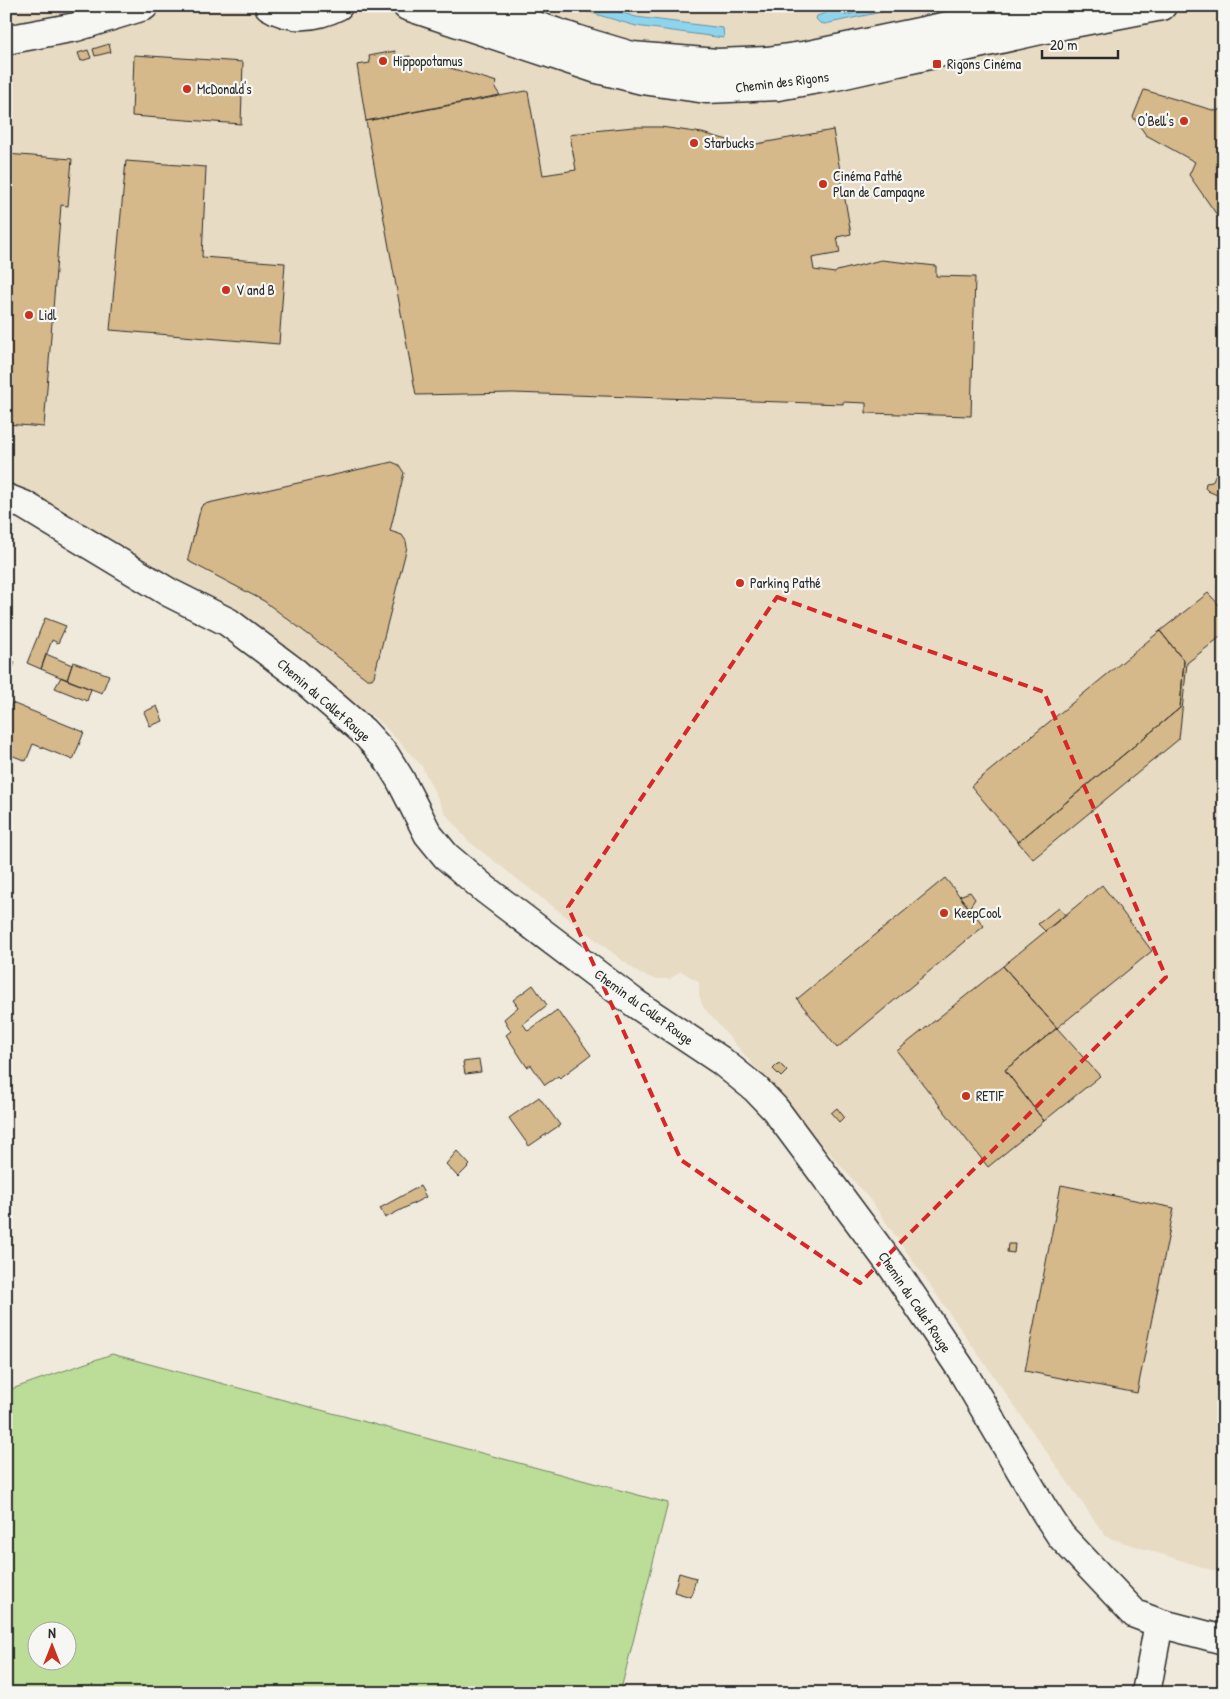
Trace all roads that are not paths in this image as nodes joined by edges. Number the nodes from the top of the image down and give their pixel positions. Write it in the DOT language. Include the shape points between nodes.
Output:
graph roads {
  1 [pos="144,6"];
  2 [pos="269,6"];
  3 [pos="338,6"];
  4 [pos="407,6"];
  5 [pos="476,6"];
  6 [pos="1044,6"];
  7 [pos="1162,6"];
  8 [pos="6,40"];
  9 [pos="6,498"];
  10 [pos="1166,1625"];
  11 [pos="1224,1640"];
  12 [pos="1146,1693"];
  1 -- 8 [label="street" via="76,27"];
  2 -- 3 [label="street" via="286,14 301,16"];
  4 -- 7 [label="street, Chemin des Rigons" via="597,69 642,80 706,89 778,86 836,76"];
  5 -- 6 [label="street, Chemin des Rigons" via="632,56 717,63 810,55"];
  9 -- 10 [label="street, Chemin du Collet Rouge" via="24,505 170,593 228,622 296,673 386,755 428,834 446,856 636,1004 720,1060 756,1089 775,1109 894,1268 961,1370 1061,1536 1135,1614"];
  10 -- 11 [label="street, Chemin du Collet Rouge"];
  10 -- 12 [label="street"];
}
